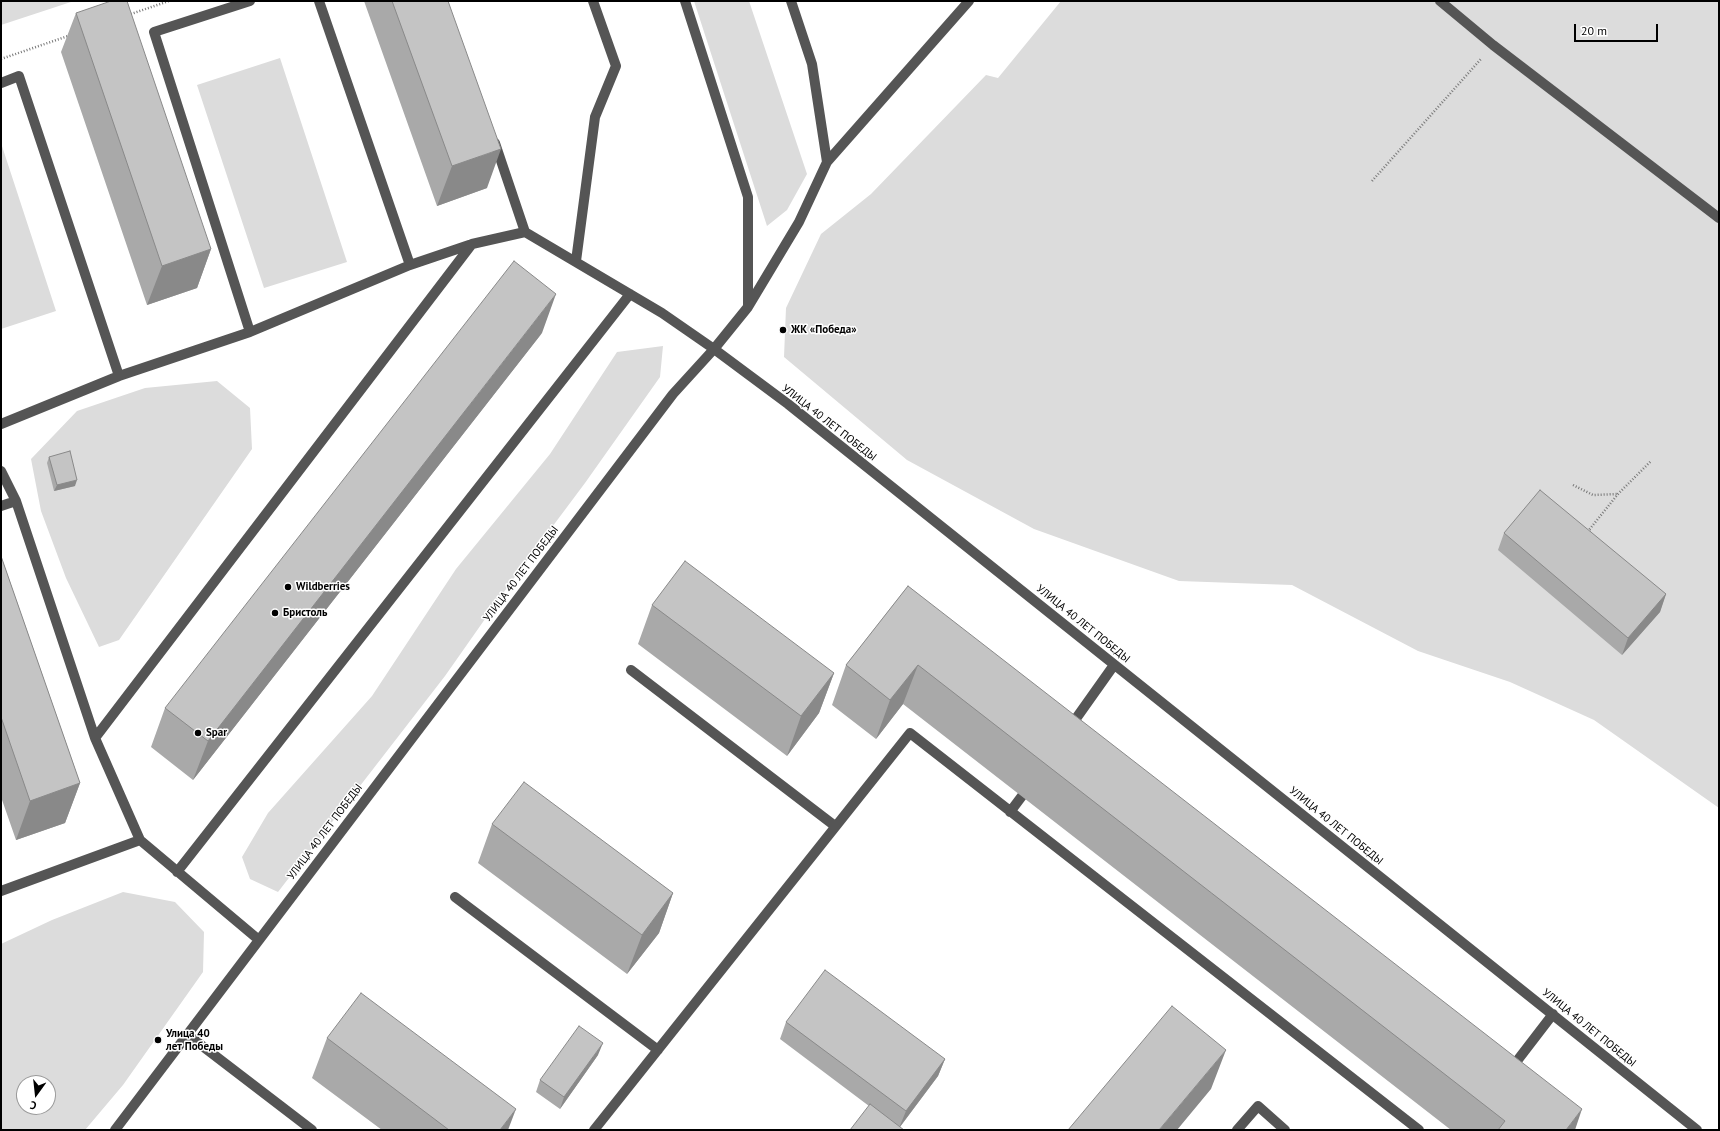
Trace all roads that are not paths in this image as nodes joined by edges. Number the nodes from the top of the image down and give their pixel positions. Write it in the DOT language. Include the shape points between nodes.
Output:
graph roads {
  1 [pos="250,1"];
  2 [pos="319,1"];
  3 [pos="593,1"];
  4 [pos="685,1"];
  5 [pos="791,1"];
  6 [pos="969,1"];
  7 [pos="1440,1"];
  8 [pos="1,83"];
  9 [pos="492,135"];
  10 [pos="827,162"];
  11 [pos="1719,218"];
  12 [pos="525,232"];
  13 [pos="472,244"];
  14 [pos="576,261"];
  15 [pos="410,265"];
  16 [pos="630,294"];
  17 [pos="748,307"];
  18 [pos="250,332"];
  19 [pos="714,349"];
  20 [pos="119,376"];
  21 [pos="1,424"];
  22 [pos="1,471"];
  23 [pos="16,501"];
  24 [pos="1,506"];
  25 [pos="1114,665"];
  26 [pos="630,670"];
  27 [pos="1064,736"];
  28 [pos="94,738"];
  29 [pos="1022,796"];
  30 [pos="1010,812"];
  31 [pos="835,826"];
  32 [pos="140,840"];
  33 [pos="177,872"];
  34 [pos="1,891"];
  35 [pos="455,897"];
  36 [pos="258,940"];
  37 [pos="1552,1014"];
  38 [pos="188,1034"];
  39 [pos="658,1050"];
  40 [pos="1503,1079"];
  41 [pos="115,1130"];
  42 [pos="312,1130"];
  43 [pos="594,1130"];
  44 [pos="1237,1130"];
  45 [pos="1286,1130"];
  46 [pos="1419,1130"];
  47 [pos="1697,1130"];
  1 -- 18 [label="street" via="154,32"];
  2 -- 15 [label="street"];
  3 -- 14 [label="street" via="616,66 595,117"];
  4 -- 17 [label="street" via="748,197"];
  5 -- 10 [label="street" via="812,64"];
  6 -- 10 [label="street"];
  7 -- 11 [label="street" via="1493,45"];
  8 -- 20 [label="street" via="19,76"];
  9 -- 12 [label="street"];
  10 -- 17 [label="street" via="798,222"];
  12 -- 13 [label="street"];
  12 -- 14 [label="street"];
  13 -- 15 [label="street"];
  13 -- 28 [label="street"];
  14 -- 16 [label="street"];
  15 -- 18 [label="street"];
  16 -- 19 [label="street"];
  16 -- 33 [label="street"];
  17 -- 19 [label="street"];
  18 -- 20 [label="street"];
  19 -- 25 [label="street, УЛИЦА 40 ЛЕТ ПОБЕДЫ" via="788,404"];
  19 -- 36 [label="street, УЛИЦА 40 ЛЕТ ПОБЕДЫ" via="673,394"];
  20 -- 21 [label="street"];
  22 -- 23 [label="street"];
  23 -- 24 [label="street"];
  23 -- 28 [label="street"];
  25 -- 27 [label="street"];
  25 -- 37 [label="street, УЛИЦА 40 ЛЕТ ПОБЕДЫ"];
  26 -- 31 [label="street"];
  28 -- 32 [label="street"];
  29 -- 30 [label="street"];
  30 -- 31 [label="street" via="910,733"];
  30 -- 46 [label="street"];
  31 -- 39 [label="street"];
  32 -- 33 [label="street"];
  32 -- 34 [label="street"];
  33 -- 36 [label="street"];
  35 -- 39 [label="street"];
  36 -- 38 [label="street, УЛИЦА 40 ЛЕТ ПОБЕДЫ"];
  37 -- 40 [label="street"];
  37 -- 47 [label="street, УЛИЦА 40 ЛЕТ ПОБЕДЫ"];
  38 -- 41 [label="street, УЛИЦА 40 ЛЕТ ПОБЕДЫ"];
  38 -- 42 [label="street"];
  39 -- 43 [label="street"];
  44 -- 45 [label="street" via="1258,1106"];
}
